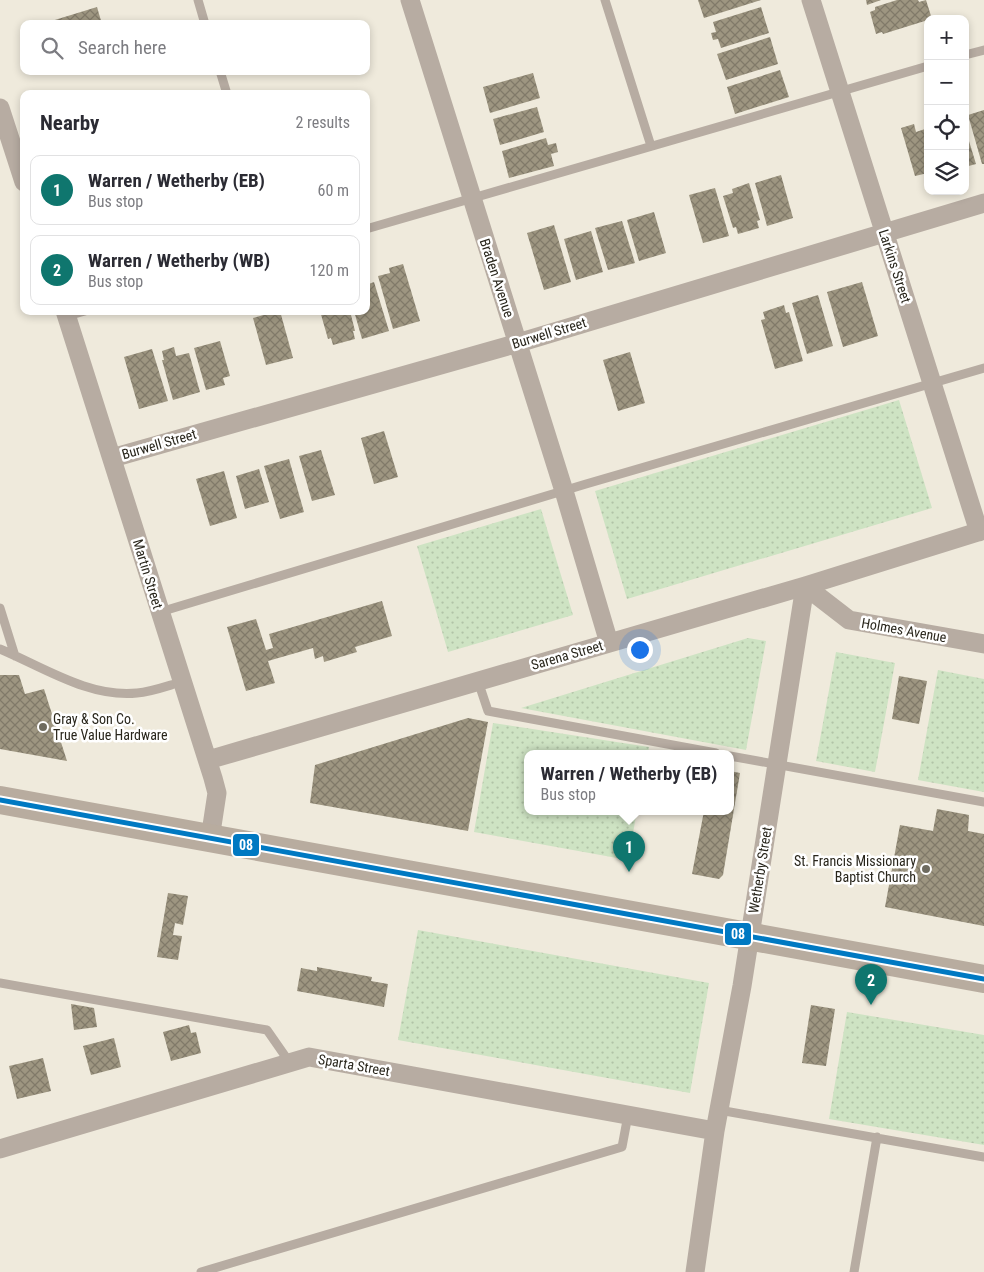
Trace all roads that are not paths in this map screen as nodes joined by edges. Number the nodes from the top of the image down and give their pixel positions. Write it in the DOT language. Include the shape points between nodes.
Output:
graph roads {
  1 [pos="198,0"];
  2 [pos="410,0"];
  3 [pos="605,0"];
  4 [pos="811,0"];
  5 [pos="204,20"];
  6 [pos="984,50"];
  7 [pos="969,54"];
  8 [pos="924,67"];
  9 [pos="221,75"];
  10 [pos="227,90"];
  11 [pos="839,91"];
  12 [pos="0,108"];
  13 [pos="651,146"];
  14 [pos="20,170"];
  15 [pos="472,198"];
  16 [pos="984,203"];
  17 [pos="370,228"];
  18 [pos="884,232"];
  19 [pos="73,315"];
  20 [pos="518,343"];
  21 [pos="984,368"];
  22 [pos="932,383"];
  23 [pos="112,458"];
  24 [pos="564,490"];
  25 [pos="981,531"];
  26 [pos="805,586"];
  27 [pos="0,608"];
  28 [pos="160,612"];
  29 [pos="609,643"];
  30 [pos="984,644"];
  31 [pos="0,649"];
  32 [pos="16,656"];
  33 [pos="478,681"];
  34 [pos="181,682"];
  35 [pos="700,750"];
  36 [pos="734,757"];
  37 [pos="208,760"];
  38 [pos="776,764"];
  39 [pos="0,800"];
  40 [pos="984,802"];
  41 [pos="210,839"];
  42 [pos="750,936"];
  43 [pos="984,978"];
  44 [pos="0,983"];
  45 [pos="290,1063"];
  46 [pos="719,1110"];
  47 [pos="628,1115"];
  48 [pos="715,1131"];
  49 [pos="876,1138"];
  50 [pos="0,1149"];
  51 [pos="984,1157"];
  52 [pos="201,1272"];
  53 [pos="694,1272"];
  54 [pos="854,1272"];
  1 -- 5 [label="lane"];
  2 -- 15 [label="street, Braden Avenue"];
  3 -- 13 [label="lane"];
  4 -- 11 [label="street, Larkins Street"];
  6 -- 7 [label="lane"];
  8 -- 11 [label="lane"];
  9 -- 10 [label="lane"];
  11 -- 13 [label="lane"];
  11 -- 18 [label="street, Larkins Street"];
  12 -- 14 [label="street"];
  13 -- 15 [label="lane"];
  15 -- 17 [label="lane"];
  15 -- 20 [label="street, Braden Avenue"];
  16 -- 18 [label="street, Burwell Street"];
  18 -- 20 [label="street, Burwell Street"];
  18 -- 22 [label="street, Larkins Street"];
  19 -- 23 [label="street, Martin Street"];
  20 -- 23 [label="street, Burwell Street"];
  20 -- 24 [label="street, Braden Avenue"];
  21 -- 22 [label="lane"];
  22 -- 24 [label="lane"];
  22 -- 25 [label="street, Larkins Street"];
  23 -- 28 [label="street, Martin Street"];
  24 -- 28 [label="lane"];
  24 -- 29 [label="street, Braden Avenue"];
  25 -- 26 [label="street, Sarena Street"];
  26 -- 29 [label="street, Sarena Street"];
  26 -- 30 [label="street, Holmes Avenue" via="849,620"];
  26 -- 38 [label="street, Wetherby Street"];
  27 -- 32 [label="lane"];
  28 -- 34 [label="street, Martin Street"];
  29 -- 33 [label="street, Sarena Street"];
  31 -- 32 [label="lane"];
  32 -- 34 [label="lane" via="81,686 122,694"];
  33 -- 35 [label="lane" via="488,711"];
  33 -- 37 [label="street, Sarena Street"];
  34 -- 37 [label="street, Martin Street"];
  36 -- 38 [label="lane"];
  37 -- 41 [label="street, Martin Street" via="217,793"];
  38 -- 40 [label="lane"];
  38 -- 42 [label="street, Wetherby Street"];
  39 -- 41 [label="main road"];
  41 -- 42 [label="main road"];
  42 -- 43 [label="main road"];
  42 -- 46 [label="street, Wetherby Street"];
  44 -- 45 [label="lane" via="267,1030"];
  45 -- 47 [label="street, Sparta Street" via="309,1057"];
  45 -- 50 [label="street, Sparta Street"];
  46 -- 48 [label="street, Wetherby Street"];
  46 -- 49 [label="lane"];
  47 -- 48 [label="street, Sparta Street"];
  47 -- 52 [label="lane" via="622,1147"];
  48 -- 53 [label="street, Wetherby Street"];
  49 -- 51 [label="lane"];
  49 -- 54 [label="lane"];
}
